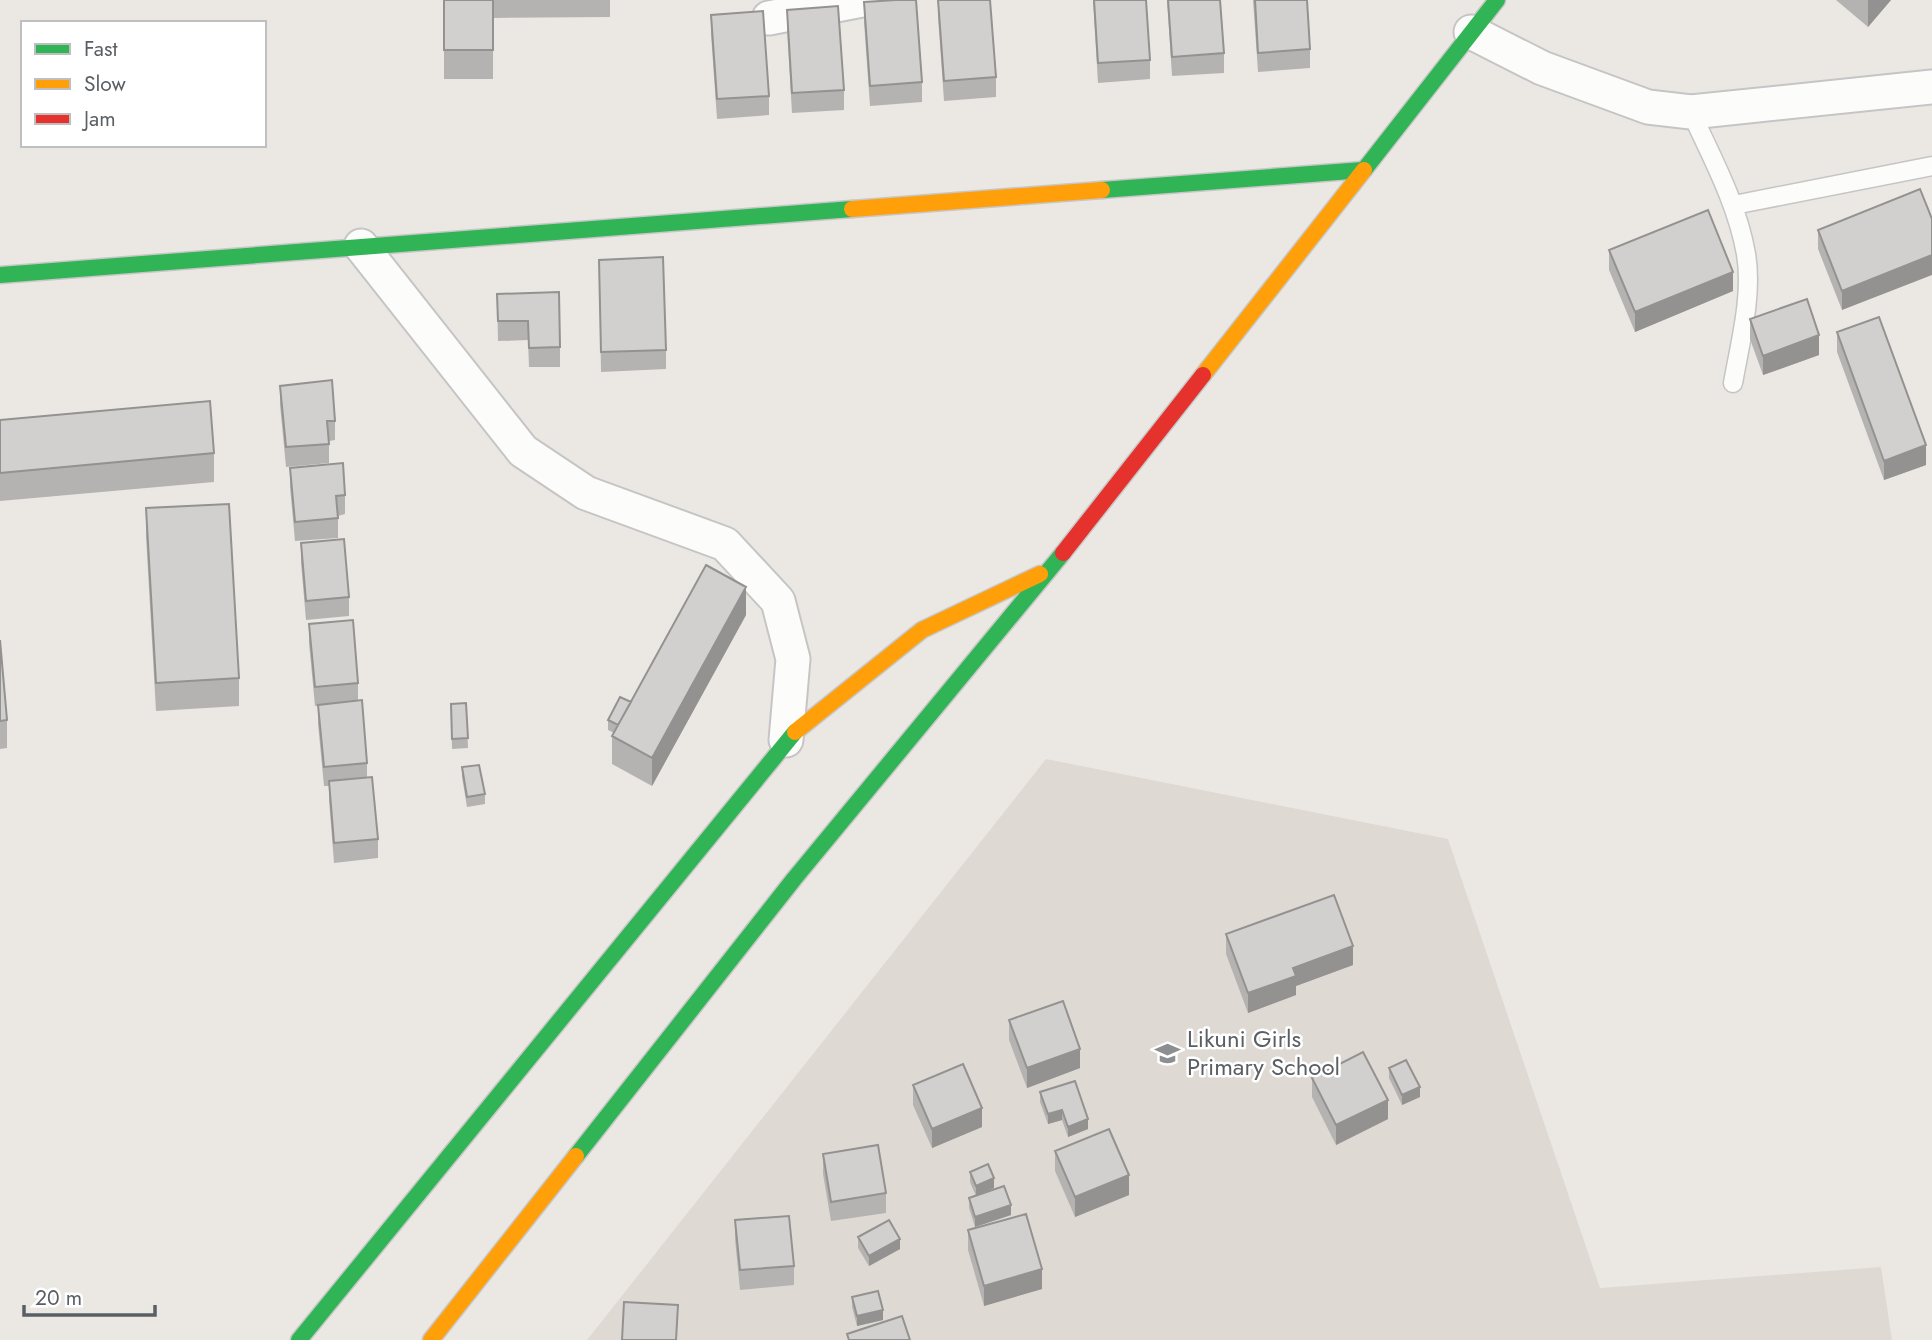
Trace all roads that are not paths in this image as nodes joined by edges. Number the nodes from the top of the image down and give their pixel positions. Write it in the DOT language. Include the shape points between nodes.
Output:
graph roads {
  1 [pos="862,0"];
  2 [pos="1497,0"];
  3 [pos="769,18"];
  4 [pos="1471,32"];
  5 [pos="1932,87"];
  6 [pos="1691,112"];
  7 [pos="1932,166"];
  8 [pos="1363,170"];
  9 [pos="1734,205"];
  10 [pos="361,246"];
  11 [pos="0,275"];
  12 [pos="1733,383"];
  13 [pos="1051,568"];
  14 [pos="786,740"];
  15 [pos="299,1340"];
  16 [pos="431,1340"];
  1 -- 3 [label="street"];
  2 -- 4 [label="street"];
  4 -- 6 [label="street" via="1542,68 1648,107"];
  4 -- 8 [label="street"];
  5 -- 6 [label="street"];
  6 -- 9 [label="lane"];
  7 -- 9 [label="lane"];
  8 -- 10 [label="street"];
  8 -- 13 [label="street"];
  9 -- 12 [label="lane" via="1746,256 1744,317"];
  10 -- 11 [label="street"];
  10 -- 14 [label="street" via="523,451 586,493 724,544 778,601 793,659"];
  13 -- 14 [label="street" via="922,629"];
  13 -- 16 [label="street" via="794,879"];
  14 -- 15 [label="street"];
}
